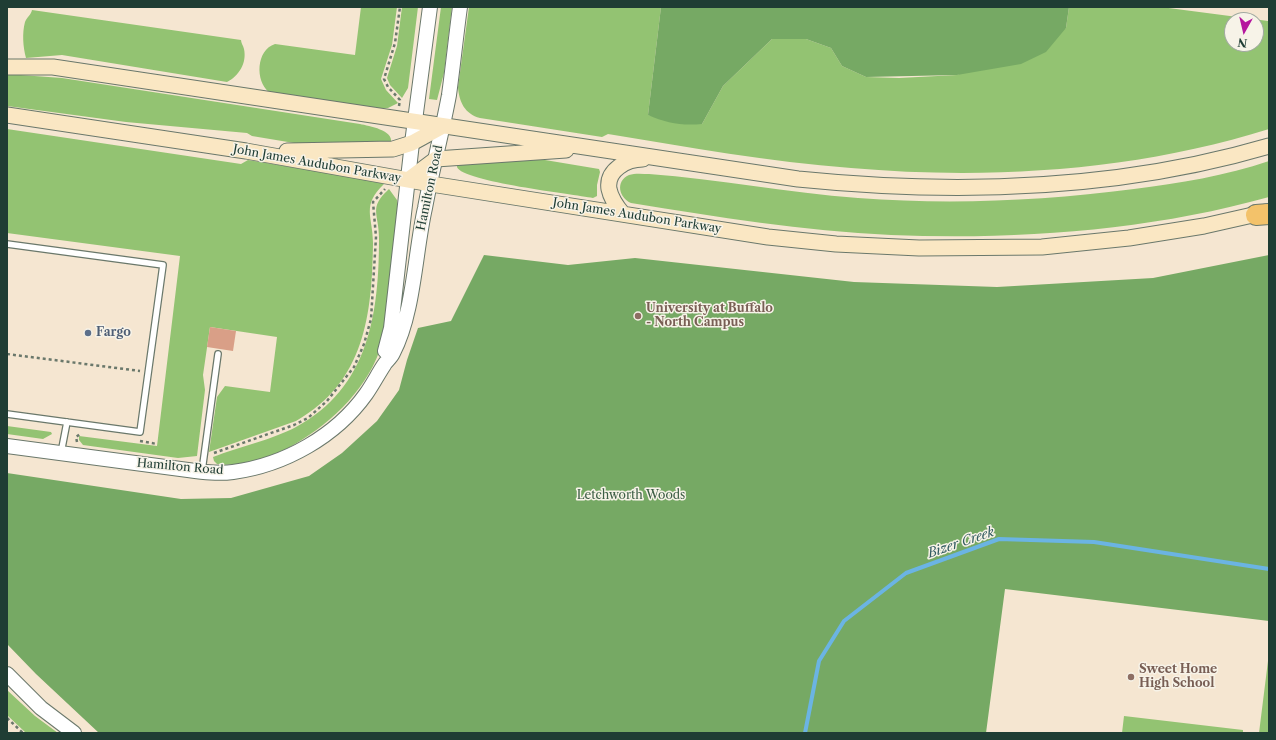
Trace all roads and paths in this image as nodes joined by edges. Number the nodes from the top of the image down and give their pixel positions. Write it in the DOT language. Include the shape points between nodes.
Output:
graph roads {
  1 [pos="400,7"];
  2 [pos="430,7"];
  3 [pos="460,7"];
  4 [pos="7,67"];
  5 [pos="7,115"];
  6 [pos="397,120"];
  7 [pos="414,123"];
  8 [pos="443,126"];
  9 [pos="412,143"];
  10 [pos="1269,146"];
  11 [pos="595,148"];
  12 [pos="246,151"];
  13 [pos="436,159"];
  14 [pos="662,159"];
  15 [pos="389,176"];
  16 [pos="408,180"];
  17 [pos="431,184"];
  18 [pos="1265,213"];
  19 [pos="623,214"];
  20 [pos="7,244"];
  21 [pos="7,354"];
  22 [pos="218,354"];
  23 [pos="384,364"];
  24 [pos="140,371"];
  25 [pos="7,414"];
  26 [pos="67,422"];
  27 [pos="81,434"];
  28 [pos="134,441"];
  29 [pos="157,444"];
  30 [pos="7,446"];
  31 [pos="62,449"];
  32 [pos="204,456"];
  33 [pos="202,472"];
  34 [pos="7,674"];
  35 [pos="7,718"];
  36 [pos="23,733"];
  37 [pos="74,733"];
  1 -- 6 [label="path" via="395,43 384,79 400,100"];
  2 -- 7 [label="street, Hamilton Road"];
  3 -- 8 [label="street, Hamilton Road"];
  4 -- 6 [label="main road" via="53,67"];
  5 -- 12 [label="main road, John James Audubon Parkway"];
  6 -- 7 [label="main road"];
  7 -- 8 [label="main road"];
  7 -- 9 [label="street, Hamilton Road"];
  8 -- 9 [label="main road"];
  8 -- 11 [label="main road"];
  8 -- 13 [label="street, Hamilton Road"];
  9 -- 12 [label="main road" via="393,149"];
  9 -- 16 [label="street, Hamilton Road"];
  10 -- 14 [label="main road" via="1192,166 1106,180 973,189 850,184 798,179"];
  11 -- 13 [label="main road"];
  11 -- 14 [label="main road"];
  12 -- 15 [label="main road, John James Audubon Parkway"];
  13 -- 16 [label="main road"];
  13 -- 17 [label="street, Hamilton Road"];
  14 -- 19 [label="main road" via="634,159 618,167 611,178 609,188 612,198"];
  15 -- 16 [label="main road, John James Audubon Parkway"];
  15 -- 32 [label="path" via="387,187 373,202 376,237 371,319 354,367 327,401 308,418"];
  16 -- 17 [label="main road, John James Audubon Parkway"];
  16 -- 23 [label="street, Hamilton Road" via="391,328"];
  17 -- 19 [label="main road, John James Audubon Parkway"];
  17 -- 23 [label="street, Hamilton Road" via="424,208 404,321 393,354"];
  18 -- 19 [label="main road, John James Audubon Parkway" via="1129,238 1042,247 919,248 836,244 768,237"];
  20 -- 26 [label="lane" via="162,265 140,432"];
  21 -- 24 [label="path"];
  22 -- 32 [label="lane"];
  23 -- 33 [label="street, Hamilton Road" via="366,394 344,418 301,450 249,469"];
  25 -- 26 [label="lane"];
  26 -- 31 [label="lane"];
  27 -- 31 [label="path" via="76,436 82,447"];
  28 -- 29 [label="path"];
  30 -- 31 [label="street, Hamilton Road"];
  31 -- 33 [label="street, Hamilton Road"];
  32 -- 33 [label="lane"];
  34 -- 37 [label="street" via="41,708"];
  35 -- 36 [label="path"];
}
